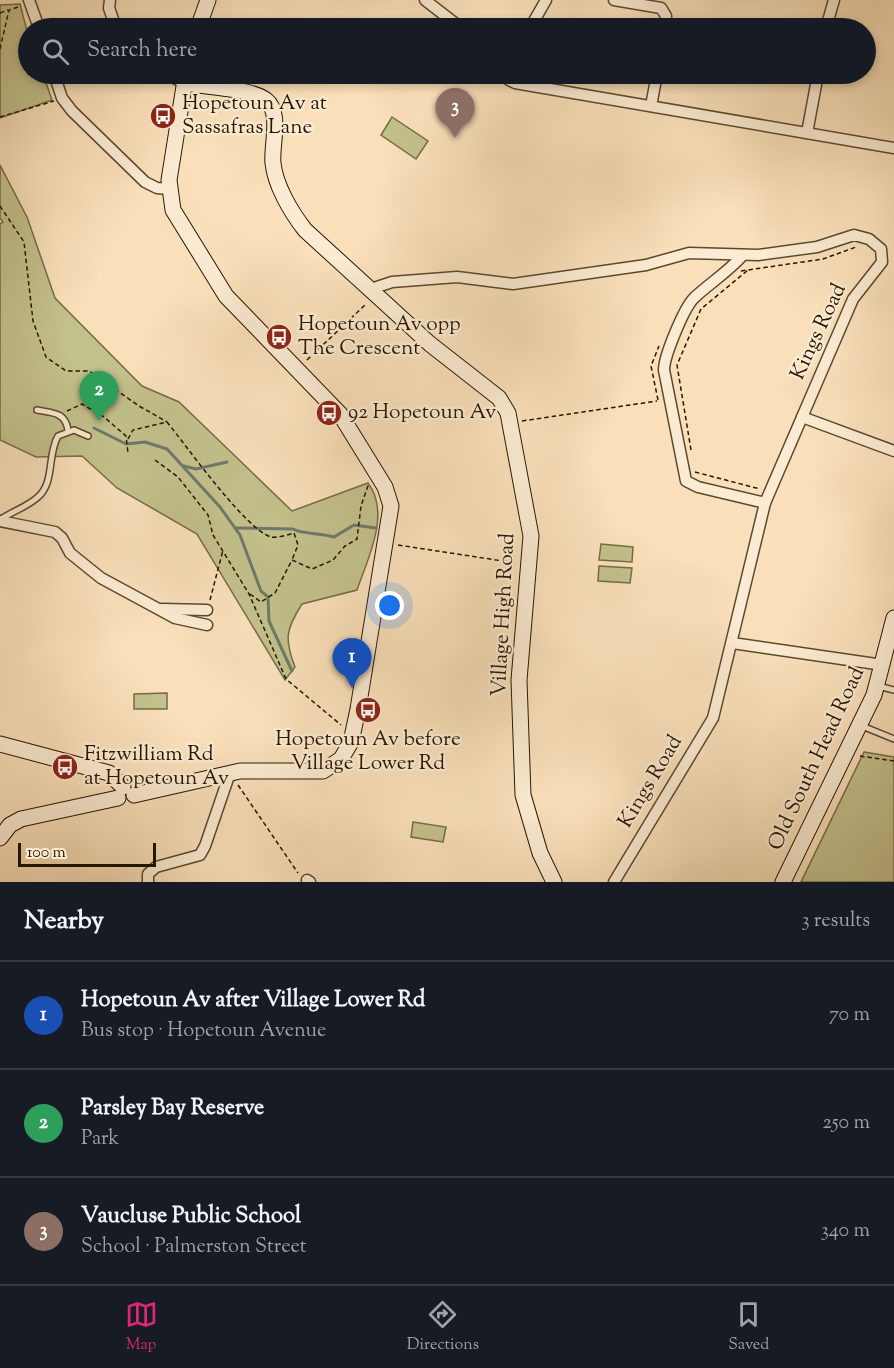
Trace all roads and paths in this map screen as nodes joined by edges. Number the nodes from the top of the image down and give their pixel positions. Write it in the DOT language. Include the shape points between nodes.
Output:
graph roads {
  1 [pos="110,0"];
  2 [pos="208,0"];
  3 [pos="424,0"];
  4 [pos="546,0"];
  5 [pos="614,0"];
  6 [pos="834,0"];
  7 [pos="25,3"];
  8 [pos="9,10"];
  9 [pos="0,13"];
  10 [pos="33,18"];
  11 [pos="113,18"];
  12 [pos="202,18"];
  13 [pos="447,18"];
  14 [pos="536,18"];
  15 [pos="666,18"];
  16 [pos="829,18"];
  17 [pos="0,50"];
  18 [pos="57,84"];
  19 [pos="184,84"];
  20 [pos="210,84"];
  21 [pos="543,84"];
  22 [pos="655,84"];
  23 [pos="816,84"];
  24 [pos="62,98"];
  25 [pos="651,106"];
  26 [pos="0,117"];
  27 [pos="807,133"];
  28 [pos="894,148"];
  29 [pos="169,189"];
  30 [pos="0,206"];
  31 [pos="863,248"];
  32 [pos="743,255"];
  33 [pos="748,270"];
  34 [pos="729,271"];
  35 [pos="374,291"];
  36 [pos="306,361"];
  37 [pos="100,378"];
  38 [pos="669,399"];
  39 [pos="88,408"];
  40 [pos="37,410"];
  41 [pos="60,414"];
  42 [pos="802,417"];
  43 [pos="167,422"];
  44 [pos="509,423"];
  45 [pos="68,430"];
  46 [pos="88,436"];
  47 [pos="128,439"];
  48 [pos="894,451"];
  49 [pos="128,453"];
  50 [pos="692,457"];
  51 [pos="155,460"];
  52 [pos="694,468"];
  53 [pos="367,485"];
  54 [pos="764,490"];
  55 [pos="765,503"];
  56 [pos="0,521"];
  57 [pos="398,545"];
  58 [pos="223,550"];
  59 [pos="292,560"];
  60 [pos="529,565"];
  61 [pos="249,594"];
  62 [pos="162,609"];
  63 [pos="207,610"];
  64 [pos="894,618"];
  65 [pos="207,625"];
  66 [pos="732,643"];
  67 [pos="883,665"];
  68 [pos="877,685"];
  69 [pos="894,690"];
  70 [pos="341,725"];
  71 [pos="859,725"];
  72 [pos="894,739"];
  73 [pos="0,744"];
  74 [pos="860,756"];
  75 [pos="894,761"];
  76 [pos="99,769"];
  77 [pos="233,778"];
  78 [pos="125,793"];
  79 [pos="98,803"];
  80 [pos="0,838"];
  81 [pos="308,881"];
  82 [pos="148,882"];
  83 [pos="554,882"];
  84 [pos="614,882"];
  85 [pos="783,882"];
  1 -- 11 [label="street"];
  2 -- 12 [label="street"];
  3 -- 13 [label="street"];
  4 -- 14 [label="street"];
  5 -- 15 [label="street" via="661,8"];
  6 -- 16 [label="street"];
  7 -- 8 [label="path"];
  7 -- 10 [label="street"];
  8 -- 9 [label="path"];
  8 -- 17 [label="path"];
  18 -- 24 [label="street"];
  19 -- 29 [label="street"];
  20 -- 35 [label="street, Village High Road" via="268,102 273,109 274,173 295,218"];
  21 -- 25 [label="street"];
  22 -- 25 [label="street"];
  23 -- 27 [label="street"];
  24 -- 26 [label="path"];
  24 -- 29 [label="street" via="146,182"];
  25 -- 27 [label="street"];
  27 -- 28 [label="street"];
  29 -- 77 [label="street" via="173,210 218,285 340,414 387,490 391,506 358,709 347,750 334,766 323,771 250,770"];
  30 -- 37 [label="path" via="24,242 33,321 46,357 66,371 89,371"];
  31 -- 33 [label="path" via="852,247 823,259"];
  32 -- 34 [label="street"];
  32 -- 35 [label="street, Kings Road" via="703,251 646,265 513,284 457,278 392,282"];
  32 -- 42 [label="street, Kings Road" via="817,247 854,235 869,239 881,249 882,262 853,298"];
  33 -- 34 [label="path"];
  33 -- 50 [label="path" via="701,309 677,365"];
  34 -- 38 [label="street" via="689,304 664,364"];
  35 -- 36 [label="path"];
  35 -- 44 [label="street, Village High Road" via="429,345 499,398"];
  37 -- 39 [label="path"];
  37 -- 43 [label="path"];
  38 -- 44 [label="path"];
  38 -- 55 [label="street" via="686,481"];
  39 -- 41 [label="path" via="82,404"];
  39 -- 47 [label="path"];
  40 -- 41 [label="lane"];
  41 -- 45 [label="lane"];
  42 -- 48 [label="street"];
  42 -- 55 [label="street, Kings Road"];
  43 -- 47 [label="path" via="133,430"];
  43 -- 59 [label="path" via="207,475 258,530 272,537 294,533 298,545"];
  44 -- 60 [label="street, Village High Road" via="531,536"];
  45 -- 46 [label="lane"];
  45 -- 56 [label="lane" via="55,440 43,492"];
  47 -- 49 [label="path"];
  51 -- 58 [label="path" via="190,489 208,515 213,535"];
  52 -- 54 [label="path" via="699,475"];
  53 -- 59 [label="path" via="356,526 357,539 333,560 312,568"];
  55 -- 66 [label="street, Kings Road"];
  56 -- 62 [label="street" via="55,532 89,571"];
  57 -- 60 [label="path"];
  58 -- 61 [label="path"];
  58 -- 63 [label="path"];
  59 -- 61 [label="path" via="275,593 261,602"];
  60 -- 83 [label="street, Village High Road" via="519,680 523,795 540,853"];
  61 -- 70 [label="path" via="286,679"];
  62 -- 63 [label="street"];
  62 -- 65 [label="street" via="175,618"];
  64 -- 67 [label="street, Old South Head Road"];
  66 -- 67 [label="street"];
  66 -- 84 [label="street, Kings Road" via="713,718"];
  67 -- 68 [label="street, Old South Head Road"];
  68 -- 69 [label="lane"];
  68 -- 71 [label="street, Old South Head Road"];
  71 -- 72 [label="lane"];
  71 -- 85 [label="street, Old South Head Road"];
  73 -- 76 [label="street"];
  74 -- 75 [label="path"];
  76 -- 78 [label="street" via="114,776"];
  76 -- 79 [label="street" via="107,784"];
  77 -- 78 [label="street"];
  77 -- 81 [label="path" via="301,878"];
  77 -- 82 [label="street" via="200,855 156,867 148,874"];
  78 -- 79 [label="street"];
  79 -- 80 [label="street" via="21,819"];
}
